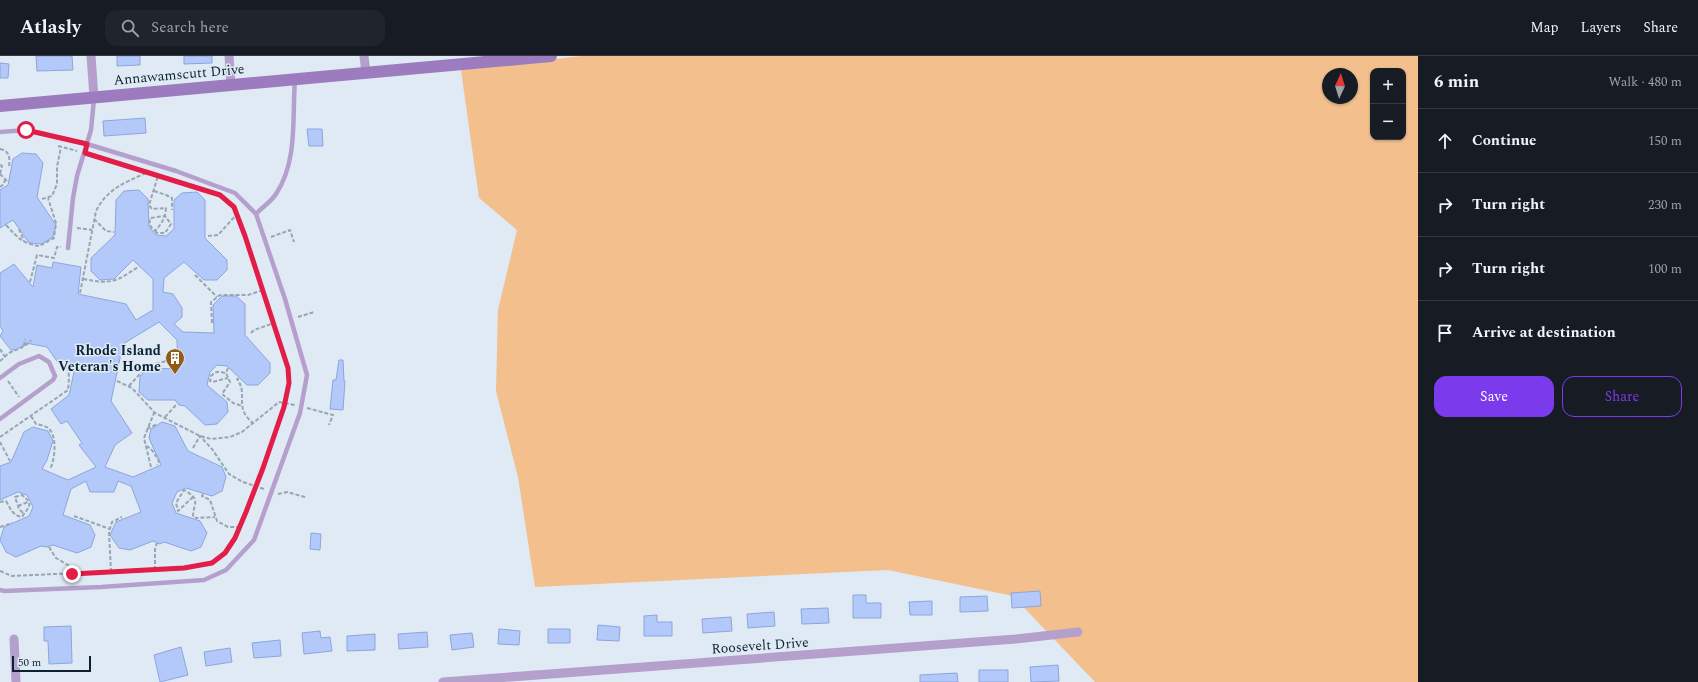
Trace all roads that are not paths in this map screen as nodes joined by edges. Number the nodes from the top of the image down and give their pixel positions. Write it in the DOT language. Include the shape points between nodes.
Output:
graph roads {
  1 [pos="91,56"];
  2 [pos="229,56"];
  3 [pos="364,56"];
  4 [pos="551,56"];
  5 [pos="500,59"];
  6 [pos="366,73"];
  7 [pos="295,79"];
  8 [pos="231,84"];
  9 [pos="94,97"];
  10 [pos="0,106"];
  11 [pos="0,132"];
  12 [pos="87,144"];
  13 [pos="256,214"];
  14 [pos="68,248"];
  15 [pos="2,377"];
  16 [pos="0,418"];
  17 [pos="0,590"];
  18 [pos="1078,632"];
  19 [pos="14,640"];
  20 [pos="16,682"];
  21 [pos="443,682"];
  1 -- 9 [label="street"];
  2 -- 8 [label="street"];
  3 -- 6 [label="street"];
  4 -- 5 [label="street, Annawamscutt Drive"];
  5 -- 6 [label="street, Annawamscutt Drive"];
  6 -- 7 [label="street, Annawamscutt Drive"];
  7 -- 8 [label="street, Annawamscutt Drive"];
  7 -- 13 [label="lane" via="290,166 275,196"];
  8 -- 9 [label="street, Annawamscutt Drive"];
  9 -- 10 [label="street, Annawamscutt Drive"];
  9 -- 12 [label="lane"];
  11 -- 12 [label="lane" via="26,130"];
  12 -- 13 [label="lane" via="176,171 235,193"];
  12 -- 14 [label="lane" via="78,176"];
  13 -- 17 [label="lane" via="307,374 301,407 254,540 226,570 204,580"];
  15 -- 16 [label="lane" via="19,364 38,356 49,362 55,376"];
  18 -- 21 [label="street, Roosevelt Drive" via="992,641"];
  19 -- 20 [label="street"];
}
